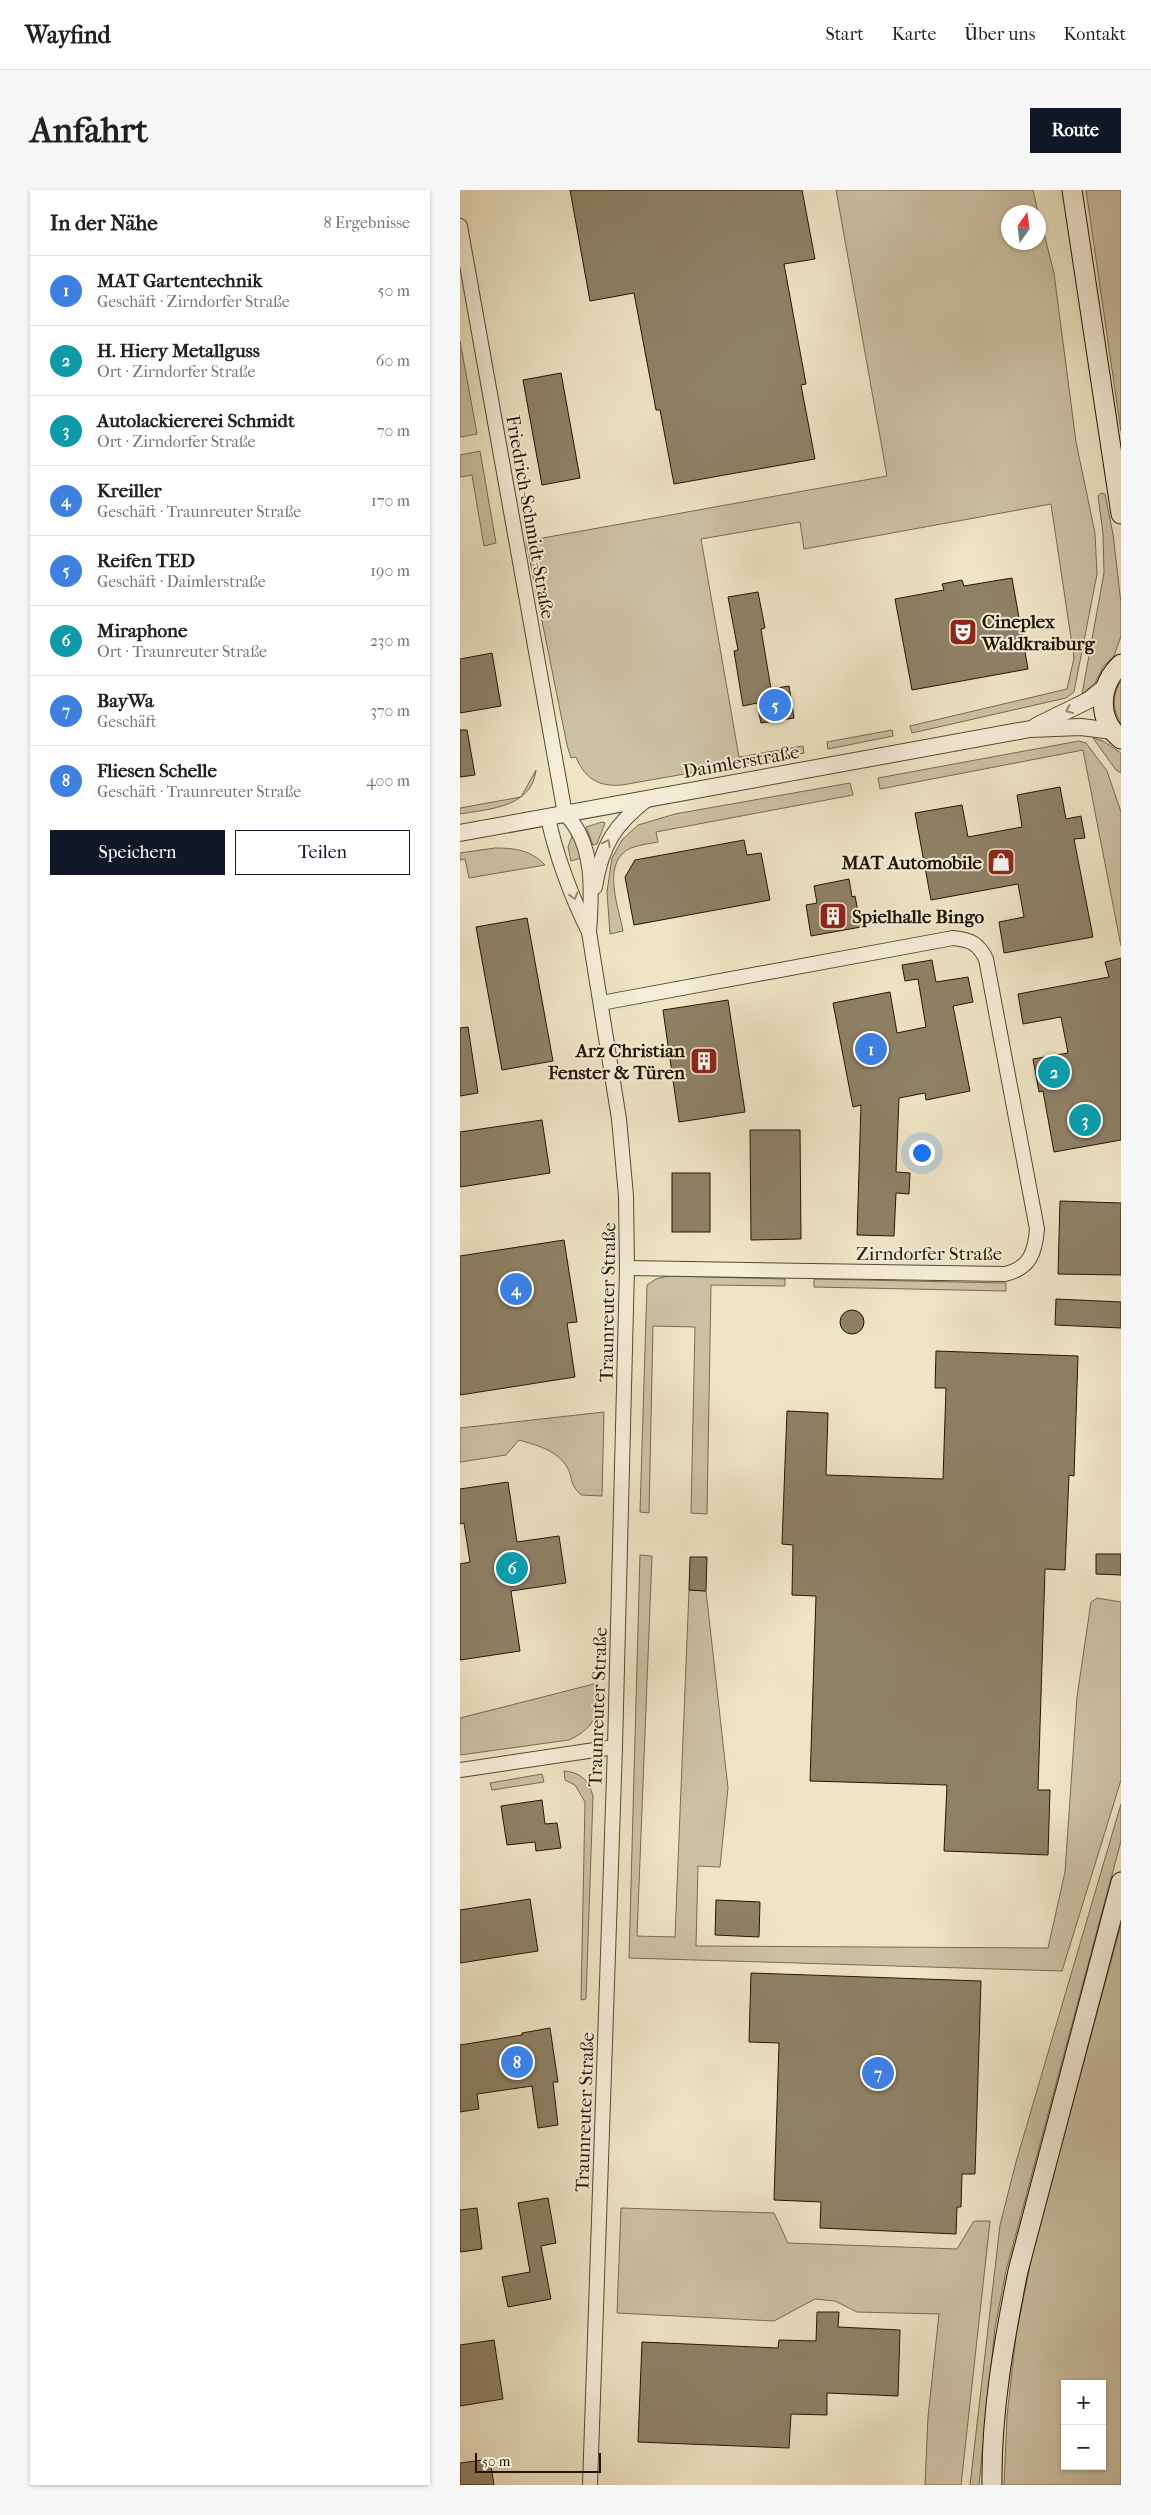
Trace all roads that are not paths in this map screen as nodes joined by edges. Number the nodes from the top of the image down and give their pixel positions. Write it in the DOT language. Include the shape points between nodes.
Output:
graph roads {
  1 [pos="1072,190"];
  2 [pos="460,226"];
  3 [pos="1121,514"];
  4 [pos="1121,664"];
  5 [pos="1105,687"];
  6 [pos="1030,729"];
  7 [pos="1117,735"];
  8 [pos="649,798"];
  9 [pos="565,814"];
  10 [pos="548,817"];
  11 [pos="460,833"];
  12 [pos="591,907"];
  13 [pos="589,932"];
  14 [pos="601,1003"];
  15 [pos="627,1268"];
  16 [pos="615,1747"];
  17 [pos="460,1770"];
  18 [pos="1121,1882"];
  19 [pos="590,2485"];
  20 [pos="992,2485"];
  1 -- 3 [label="main road"];
  2 -- 9 [label="street, Friedrich-Schmidt-Straße"];
  4 -- 5 [label="main road" via="1108,678"];
  5 -- 6 [label="street, Daimlerstraße, one-way" via="1090,700"];
  5 -- 7 [label="main road" via="1104,715"];
  6 -- 7 [label="street, Daimlerstraße" via="1081,727"];
  6 -- 8 [label="street, Daimlerstraße"];
  8 -- 9 [label="street, Daimlerstraße"];
  12 -- 8 [label="street, Traunreuter Straße, one-way" via="606,845 628,814"];
  9 -- 10 [label="street, Daimlerstraße"];
  9 -- 12 [label="street, Traunreuter Straße" via="586,845"];
  10 -- 11 [label="street, Daimlerstraße"];
  10 -- 13 [label="street, Traunreuter Straße, one-way" via="552,838"];
  12 -- 13 [label="street, Traunreuter Straße"];
  13 -- 14 [label="street, Traunreuter Straße"];
  14 -- 15 [label="street, Traunreuter Straße" via="619,1119 626,1196"];
  14 -- 15 [label="street, Zirndorfer Straße" via="953,938 968,940 979,946 986,959 1036,1229 1032,1255 1017,1271 1005,1274"];
  15 -- 16 [label="street, Traunreuter Straße"];
  16 -- 17 [label="street"];
  16 -- 19 [label="street, Traunreuter Straße"];
  18 -- 20 [label="main road" via="1018,2270 1005,2335"];
}
